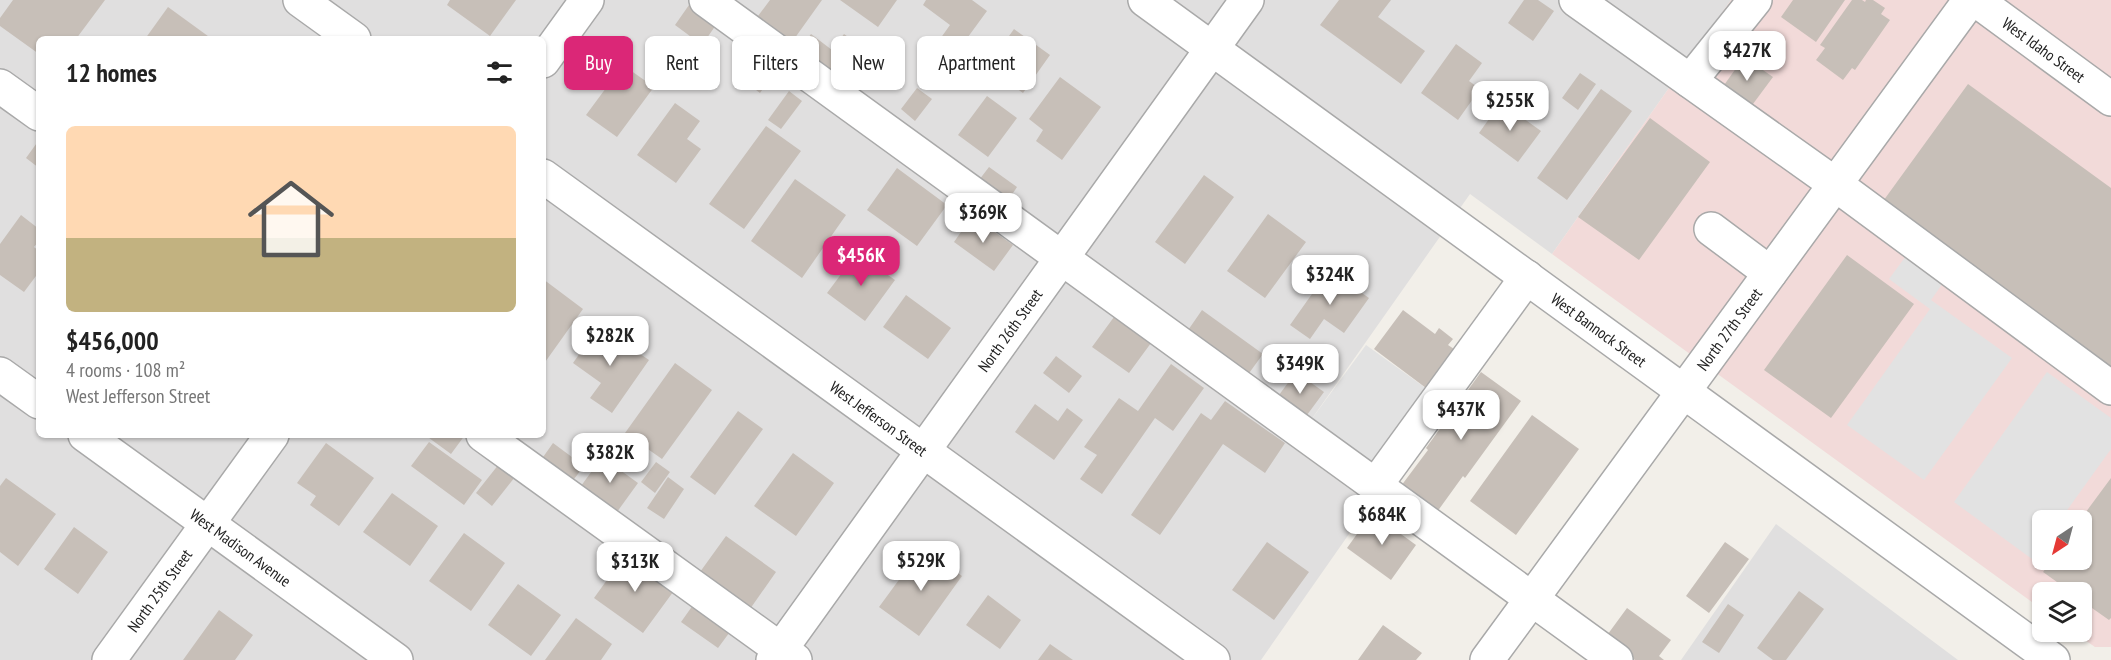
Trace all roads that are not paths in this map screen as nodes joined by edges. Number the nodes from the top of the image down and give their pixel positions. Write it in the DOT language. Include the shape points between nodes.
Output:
graph roads {
  1 [pos="300,0"];
  2 [pos="587,0"];
  3 [pos="705,0"];
  4 [pos="1145,0"];
  5 [pos="1247,0"];
  6 [pos="1576,0"];
  7 [pos="1755,0"];
  8 [pos="1970,0"];
  9 [pos="1976,0"];
  10 [pos="350,36"];
  11 [pos="1212,48"];
  12 [pos="546,57"];
  13 [pos="1690,81"];
  14 [pos="0,86"];
  15 [pos="2111,99"];
  16 [pos="36,112"];
  17 [pos="546,178"];
  18 [pos="1835,184"];
  19 [pos="1711,229"];
  20 [pos="1061,258"];
  21 [pos="1770,273"];
  22 [pos="1527,277"];
  23 [pos="0,374"];
  24 [pos="2111,388"];
  25 [pos="1684,391"];
  26 [pos="36,400"];
  27 [pos="89,438"];
  28 [pos="270,438"];
  29 [pos="487,438"];
  30 [pos="923,450"];
  31 [pos="1375,486"];
  32 [pos="208,524"];
  33 [pos="1532,599"];
  34 [pos="783,656"];
  35 [pos="109,660"];
  36 [pos="396,660"];
  37 [pos="1213,660"];
  38 [pos="1487,660"];
  39 [pos="1616,660"];
  40 [pos="2053,660"];
  1 -- 10 [label="street"];
  2 -- 12 [label="street"];
  3 -- 20 [label="street"];
  4 -- 11 [label="street, West Bannock Street"];
  5 -- 11 [label="street, North 26th Street"];
  6 -- 13 [label="street"];
  7 -- 13 [label="street"];
  8 -- 18 [label="street, North 27th Street"];
  9 -- 15 [label="street, West Idaho Street"];
  11 -- 20 [label="street, North 26th Street"];
  11 -- 22 [label="street, West Bannock Street"];
  13 -- 18 [label="street"];
  14 -- 16 [label="street"];
  17 -- 30 [label="street, West Jefferson Street"];
  18 -- 21 [label="street, North 27th Street"];
  18 -- 24 [label="street"];
  19 -- 21 [label="street"];
  20 -- 30 [label="street, North 26th Street"];
  20 -- 31 [label="street"];
  21 -- 25 [label="street, North 27th Street"];
  22 -- 25 [label="street, West Bannock Street"];
  22 -- 31 [label="street"];
  23 -- 26 [label="street"];
  25 -- 33 [label="street, North 27th Street"];
  25 -- 40 [label="street, West Bannock Street"];
  27 -- 32 [label="street, West Madison Avenue"];
  28 -- 32 [label="street, North 25th Street"];
  29 -- 34 [label="street"];
  30 -- 34 [label="street, North 26th Street"];
  30 -- 37 [label="street, West Jefferson Street"];
  31 -- 33 [label="street"];
  32 -- 35 [label="street, North 25th Street"];
  32 -- 36 [label="street, West Madison Avenue"];
  33 -- 38 [label="street, North 27th Street"];
  33 -- 39 [label="street"];
}
